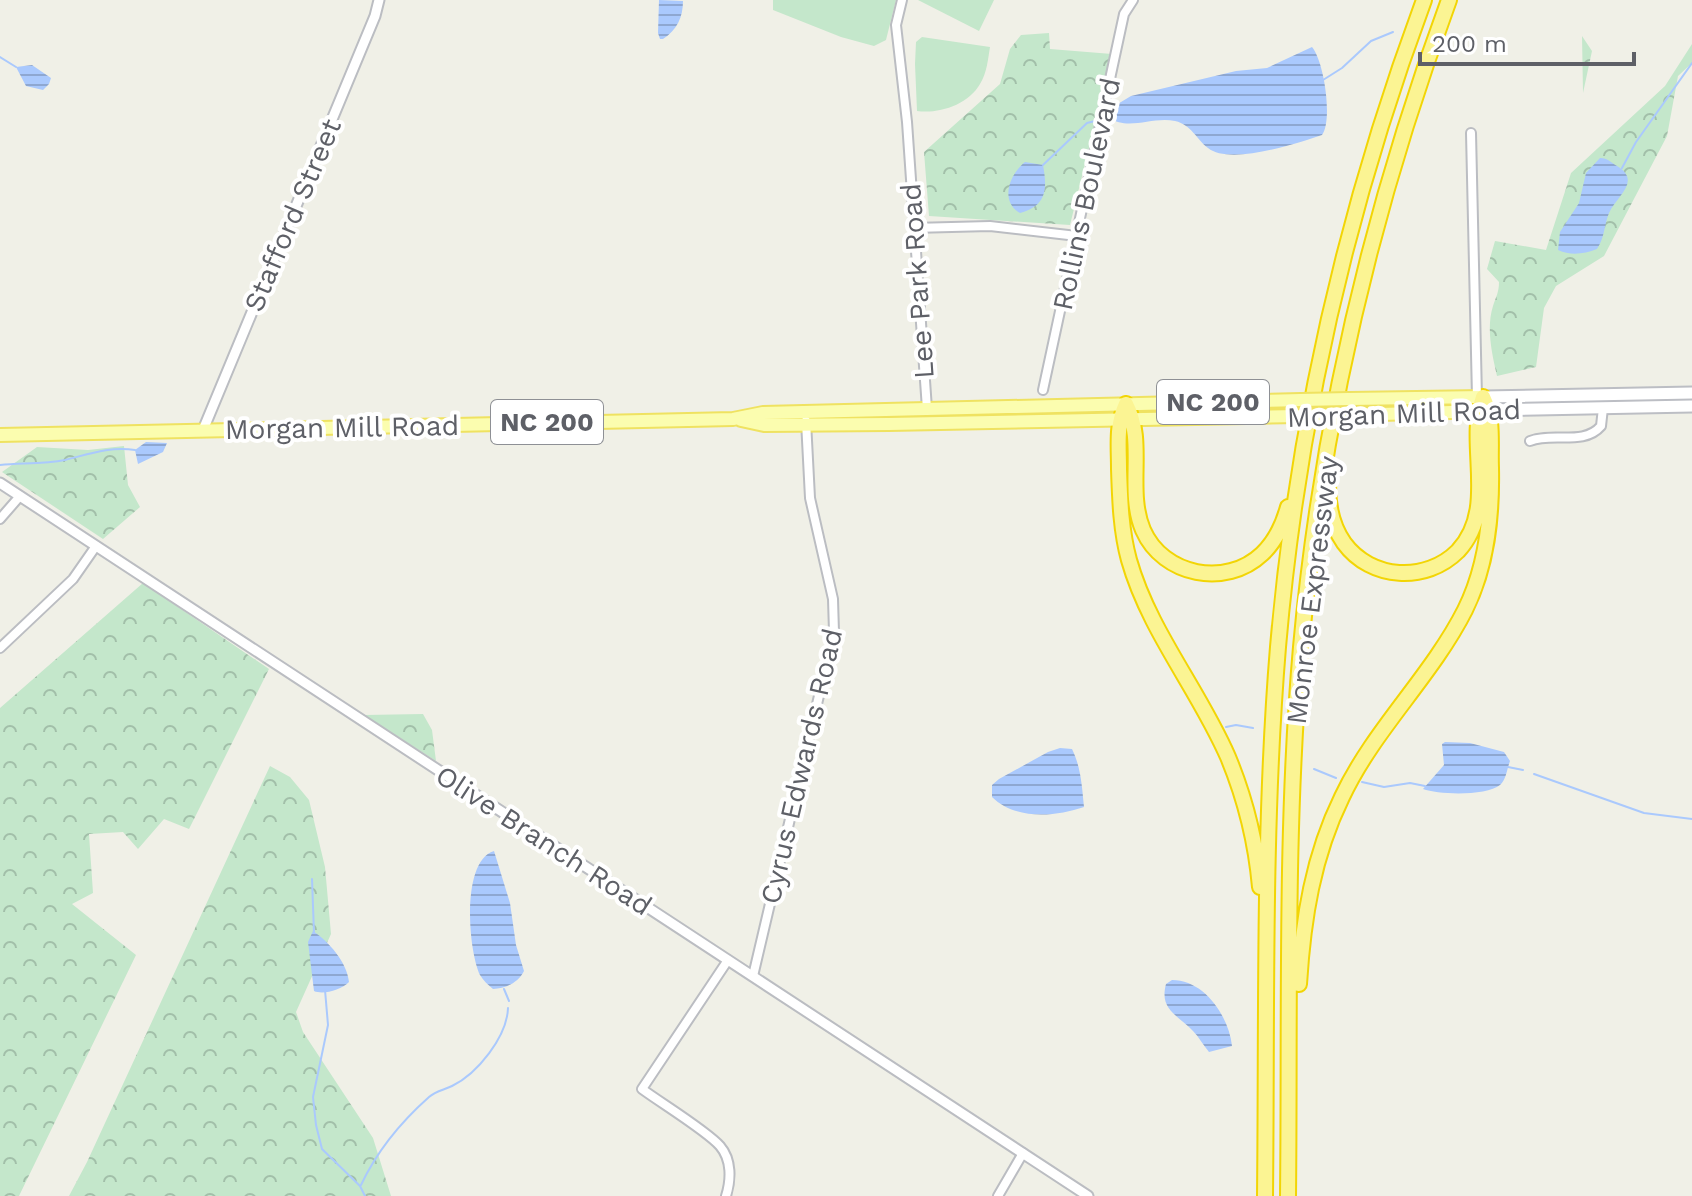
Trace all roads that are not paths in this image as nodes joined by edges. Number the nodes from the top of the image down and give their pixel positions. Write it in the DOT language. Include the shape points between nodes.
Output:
graph roads {
  1 [pos="379,0"];
  2 [pos="902,0"];
  3 [pos="1133,0"];
  4 [pos="1424,0"];
  5 [pos="1449,0"];
  6 [pos="1471,133"];
  7 [pos="913,228"];
  8 [pos="1077,236"];
  9 [pos="1043,390"];
  10 [pos="1692,393"];
  11 [pos="1126,404"];
  12 [pos="1482,404"];
  13 [pos="1692,406"];
  14 [pos="1603,408"];
  15 [pos="927,409"];
  16 [pos="806,418"];
  17 [pos="1134,419"];
  18 [pos="1119,420"];
  19 [pos="1331,429"];
  20 [pos="203,430"];
  21 [pos="0,435"];
  22 [pos="1530,441"];
  23 [pos="1304,449"];
  24 [pos="0,483"];
  25 [pos="20,496"];
  26 [pos="0,519"];
  27 [pos="96,546"];
  28 [pos="0,648"];
  29 [pos="728,960"];
  30 [pos="753,976"];
  31 [pos="1267,979"];
  32 [pos="1289,1128"];
  33 [pos="1023,1153"];
  34 [pos="726,1196"];
  35 [pos="998,1196"];
  36 [pos="1088,1196"];
  37 [pos="1265,1196"];
  38 [pos="1288,1196"];
  1 -- 20 [label="street, Stafford Street"];
  2 -- 7 [label="street, Lee Park Road" via="896,25"];
  3 -- 8 [label="street, Rollins Boulevard" via="1124,14"];
  4 -- 23 [label="highway, Monroe Expressway" via="1348,244"];
  5 -- 19 [label="highway, Monroe Expressway" via="1383,202"];
  6 -- 12 [label="street"];
  7 -- 8 [label="street" via="990,226"];
  7 -- 15 [label="street, Lee Park Road"];
  8 -- 9 [label="street, Rollins Boulevard"];
  10 -- 12 [label="main road, Morgan Mill Road / NC 200"];
  11 -- 12 [label="main road, Morgan Mill Road / NC 200, bridge" via="1349,399"];
  11 -- 15 [label="main road, Morgan Mill Road / NC 200"];
  11 -- 17 [label="highway"];
  11 -- 18 [label="highway"];
  12 -- 14 [label="main road, Morgan Mill Road / NC 200"];
  12 -- 17 [label="main road, Morgan Mill Road / NC 200, bridge" via="1346,415"];
  12 -- 19 [label="highway" via="1479,497 1472,530 1451,557 1414,573 1368,564 1340,537 1329,499"];
  12 -- 32 [label="highway" via="1490,513 1472,593 1450,636 1351,777 1315,868 1302,940"];
  13 -- 14 [label="main road, Morgan Mill Road / NC 200"];
  14 -- 22 [label="street" via="1601,426 1590,435"];
  15 -- 16 [label="main road, Morgan Mill Road / NC 200"];
  16 -- 18 [label="main road, Morgan Mill Road / NC 200"];
  16 -- 20 [label="main road, Morgan Mill Road / NC 200" via="764,425 733,419"];
  16 -- 30 [label="street, Cyrus Edwards Road" via="810,498 833,599 834,632"];
  17 -- 18 [label="main road, Morgan Mill Road / NC 200"];
  17 -- 23 [label="highway" via="1136,493 1144,531 1166,558 1199,573 1243,567 1270,546 1286,516"];
  18 -- 31 [label="highway" via="1121,511 1129,559 1242,795 1258,867"];
  19 -- 32 [label="highway, Monroe Expressway" via="1306,597 1297,707"];
  20 -- 21 [label="main road, Morgan Mill Road / NC 200"];
  23 -- 31 [label="highway, Monroe Expressway" via="1275,693"];
  24 -- 25 [label="street, Olive Branch Road"];
  25 -- 26 [label="street"];
  25 -- 27 [label="street, Olive Branch Road"];
  27 -- 28 [label="street" via="73,579"];
  27 -- 29 [label="street, Olive Branch Road"];
  29 -- 30 [label="street, Olive Branch Road"];
  29 -- 34 [label="street" via="642,1089 719,1145 729,1167"];
  30 -- 33 [label="street, Olive Branch Road"];
  31 -- 37 [label="highway, Monroe Expressway"];
  32 -- 38 [label="highway, Monroe Expressway"];
  33 -- 35 [label="street"];
  33 -- 36 [label="street, Olive Branch Road"];
}
